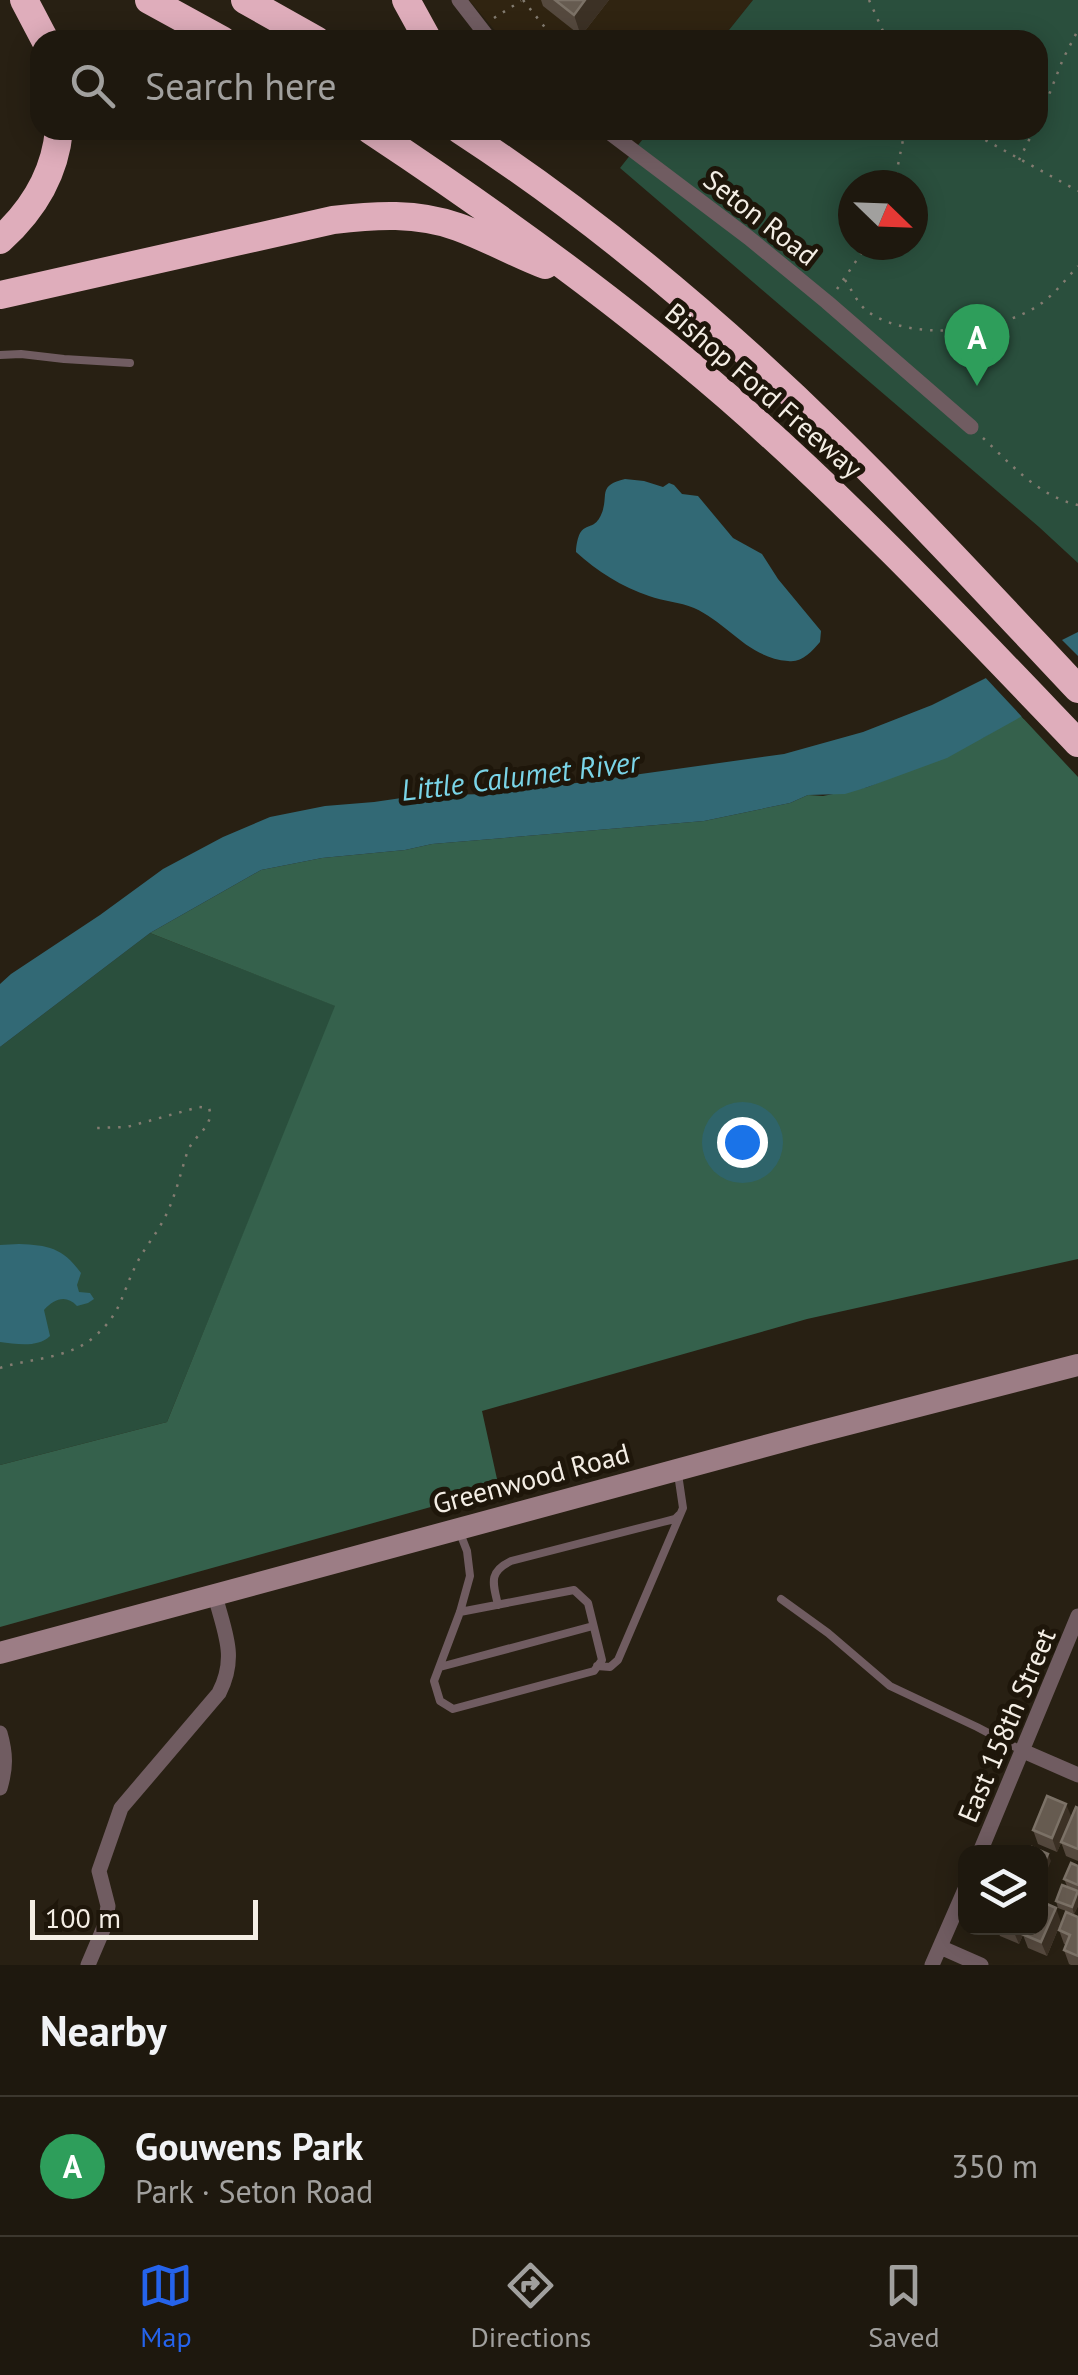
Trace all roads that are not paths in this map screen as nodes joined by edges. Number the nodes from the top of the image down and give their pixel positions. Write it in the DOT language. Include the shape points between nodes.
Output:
graph roads {
  1 [pos="24,0"];
  2 [pos="149,0"];
  3 [pos="245,0"];
  4 [pos="406,0"];
  5 [pos="459,0"];
  6 [pos="40,30"];
  7 [pos="204,30"];
  8 [pos="298,30"];
  9 [pos="422,30"];
  10 [pos="481,30"];
  11 [pos="57,140"];
  12 [pos="385,140"];
  13 [pos="475,140"];
  14 [pos="504,140"];
  15 [pos="619,140"];
  16 [pos="536,182"];
  17 [pos="0,240"];
  18 [pos="585,281"];
  19 [pos="0,295"];
  20 [pos="0,355"];
  21 [pos="130,364"];
  22 [pos="971,427"];
  23 [pos="1078,688"];
  24 [pos="1078,742"];
  25 [pos="1078,1365"];
  26 [pos="677,1470"];
  27 [pos="679,1515"];
  28 [pos="458,1529"];
  29 [pos="215,1595"];
  30 [pos="781,1599"];
  31 [pos="498,1605"];
  32 [pos="460,1612"];
  33 [pos="1078,1616"];
  34 [pos="594,1626"];
  35 [pos="0,1653"];
  36 [pos="597,1666"];
  37 [pos="440,1667"];
  38 [pos="0,1733"];
  39 [pos="1023,1751"];
  40 [pos="1078,1775"];
  41 [pos="0,1788"];
  42 [pos="983,1845"];
  43 [pos="958,1905"];
  44 [pos="940,1947"];
  45 [pos="88,1965"];
  46 [pos="932,1965"];
  47 [pos="981,1965"];
  1 -- 6 [label="highway"];
  2 -- 7 [label="highway"];
  3 -- 8 [label="highway"];
  4 -- 9 [label="highway"];
  5 -- 10 [label="street"];
  11 -- 17 [label="highway" via="43,187"];
  12 -- 18 [label="highway, Bishop Ford Freeway"];
  13 -- 16 [label="highway, Bishop Ford Freeway"];
  14 -- 16 [label="highway"];
  15 -- 22 [label="street, Seton Road" via="749,238"];
  16 -- 23 [label="highway, Bishop Ford Freeway" via="759,364"];
  18 -- 19 [label="highway" via="454,226 374,215"];
  18 -- 24 [label="highway, Bishop Ford Freeway" via="809,470"];
  20 -- 21 [label="lane"];
  25 -- 26 [label="street, Greenwood Road"];
  26 -- 27 [label="lane" via="684,1504"];
  26 -- 28 [label="street, Greenwood Road"];
  27 -- 31 [label="lane" via="510,1561 494,1575"];
  27 -- 36 [label="lane" via="618,1660"];
  28 -- 29 [label="street, Greenwood Road"];
  28 -- 32 [label="lane" via="470,1576"];
  29 -- 35 [label="street, Greenwood Road"];
  29 -- 45 [label="street" via="229,1674 122,1808 99,1872 108,1906"];
  30 -- 39 [label="lane" via="890,1686"];
  31 -- 32 [label="lane"];
  31 -- 34 [label="lane" via="574,1590 588,1603"];
  32 -- 37 [label="lane"];
  33 -- 39 [label="street, East 158th Street"];
  34 -- 36 [label="lane" via="602,1660"];
  34 -- 37 [label="lane"];
  36 -- 37 [label="lane" via="454,1709 440,1702 434,1681"];
  38 -- 41 [label="street" via="6,1755"];
  39 -- 40 [label="street"];
  39 -- 42 [label="street, East 158th Street"];
  43 -- 44 [label="street"];
  44 -- 46 [label="street"];
  44 -- 47 [label="street"];
}
